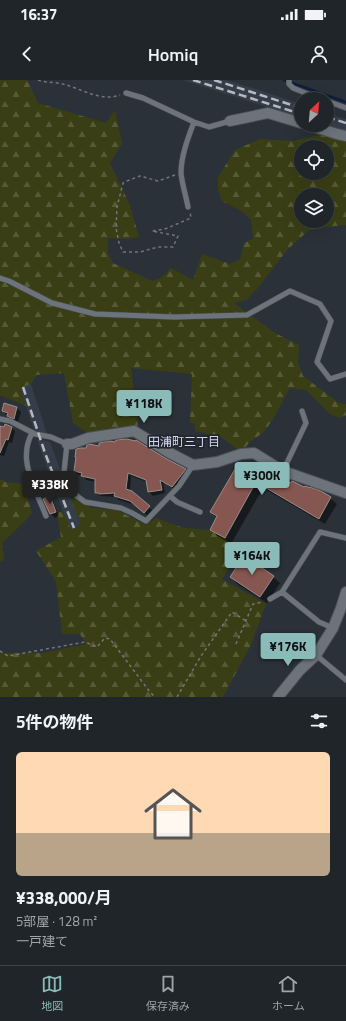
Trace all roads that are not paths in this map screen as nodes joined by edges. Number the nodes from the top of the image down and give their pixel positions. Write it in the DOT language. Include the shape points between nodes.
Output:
graph roads {
  1 [pos="289,80"];
  2 [pos="303,92"];
  3 [pos="126,93"];
  4 [pos="334,104"];
  5 [pos="346,108"];
  6 [pos="230,121"];
  7 [pos="294,121"];
  8 [pos="194,122"];
  9 [pos="331,132"];
  10 [pos="346,136"];
  11 [pos="188,207"];
  12 [pos="0,278"];
  13 [pos="346,374"];
  14 [pos="302,411"];
  15 [pos="0,419"];
  16 [pos="32,433"];
  17 [pos="67,444"];
  18 [pos="193,465"];
  19 [pos="283,470"];
  20 [pos="346,493"];
  21 [pos="170,496"];
  22 [pos="200,512"];
  23 [pos="46,516"];
  24 [pos="346,538"];
  25 [pos="282,592"];
  26 [pos="346,592"];
  27 [pos="270,599"];
  28 [pos="333,628"];
  29 [pos="316,655"];
  30 [pos="346,680"];
  31 [pos="278,697"];
  1 -- 2 [label="lane" via="293,88"];
  3 -- 8 [label="lane" via="143,98"];
  4 -- 5 [label="lane"];
  6 -- 7 [label="street" via="268,113"];
  6 -- 8 [label="lane" via="209,127"];
  8 -- 11 [label="lane" via="185,146 181,173"];
  9 -- 10 [label="street"];
  12 -- 13 [label="lane" via="52,304 95,314 174,317 247,315 290,291 320,304 331,321 316,362 330,379"];
  14 -- 19 [label="lane" via="306,423"];
  15 -- 16 [label="lane" via="10,421"];
  16 -- 17 [label="lane"];
  16 -- 23 [label="lane" via="27,444 26,461"];
  17 -- 18 [label="street" via="134,431"];
  17 -- 21 [label="lane" via="64,472 73,494 85,502 121,508 146,521"];
  18 -- 19 [label="street" via="254,453"];
  18 -- 21 [label="lane"];
  19 -- 20 [label="street"];
  21 -- 22 [label="lane"];
  24 -- 25 [label="lane" via="320,532"];
  25 -- 27 [label="lane"];
  25 -- 28 [label="lane" via="320,622"];
  26 -- 28 [label="street"];
  28 -- 29 [label="street"];
  29 -- 30 [label="lane"];
  29 -- 31 [label="street"];
}
